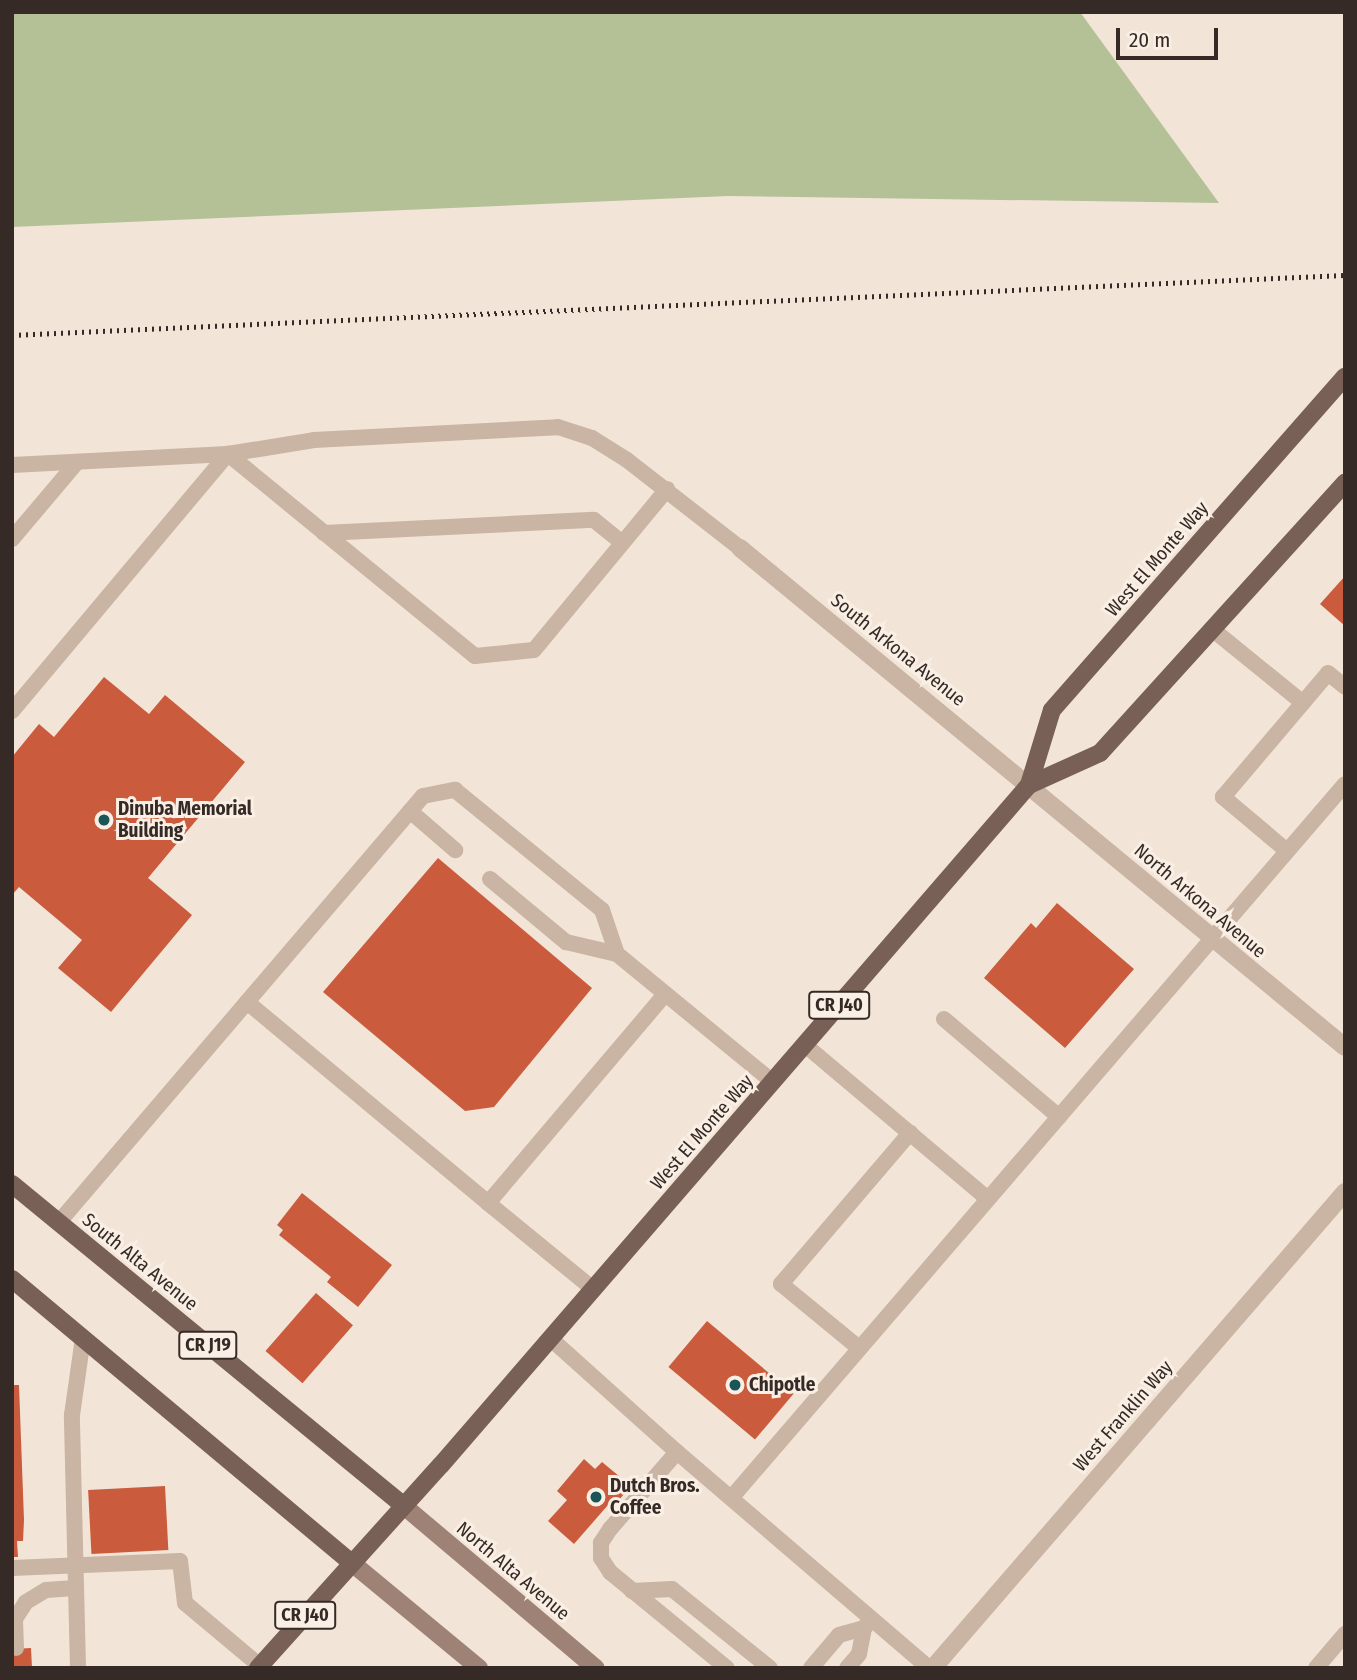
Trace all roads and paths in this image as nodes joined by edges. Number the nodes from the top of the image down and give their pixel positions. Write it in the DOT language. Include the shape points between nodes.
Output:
graph roads {
  1 [pos="1345,376"];
  2 [pos="228,454"];
  3 [pos="77,462"];
  4 [pos="12,465"];
  5 [pos="1345,483"];
  6 [pos="667,489"];
  7 [pos="324,533"];
  8 [pos="12,539"];
  9 [pos="622,543"];
  10 [pos="740,548"];
  11 [pos="1212,629"];
  12 [pos="1345,687"];
  13 [pos="1303,703"];
  14 [pos="12,711"];
  15 [pos="1345,784"];
  16 [pos="1029,785"];
  17 [pos="410,811"];
  18 [pos="455,850"];
  19 [pos="1287,851"];
  20 [pos="490,879"];
  21 [pos="1212,939"];
  22 [pos="617,954"];
  23 [pos="665,994"];
  24 [pos="247,1003"];
  25 [pos="944,1019"];
  26 [pos="805,1045"];
  27 [pos="1345,1047"];
  28 [pos="773,1082"];
  29 [pos="1059,1117"];
  30 [pos="910,1133"];
  31 [pos="12,1184"];
  32 [pos="1345,1192"];
  33 [pos="988,1199"];
  34 [pos="488,1203"];
  35 [pos="59,1222"];
  36 [pos="12,1279"];
  37 [pos="593,1290"];
  38 [pos="83,1338"];
  39 [pos="551,1339"];
  40 [pos="859,1348"];
  41 [pos="677,1452"];
  42 [pos="732,1497"];
  43 [pos="404,1506"];
  44 [pos="352,1563"];
  45 [pos="74,1565"];
  46 [pos="12,1568"];
  47 [pos="75,1588"];
  48 [pos="632,1591"];
  49 [pos="868,1624"];
  50 [pos="1345,1634"];
  51 [pos="16,1648"];
  52 [pos="259,1667"];
  53 [pos="935,1667"];
  54 [pos="78,1668"];
  55 [pos="479,1668"];
  56 [pos="596,1668"];
  57 [pos="727,1668"];
  58 [pos="770,1668"];
  59 [pos="811,1668"];
  60 [pos="847,1668"];
  61 [pos="1316,1668"];
  1 -- 16 [label="main road, West El Monte Way / CR J40" via="1052,710"];
  2 -- 3 [label="lane"];
  2 -- 6 [label="lane" via="314,439 558,427 592,438"];
  2 -- 7 [label="lane"];
  2 -- 14 [label="lane"];
  3 -- 4 [label="lane"];
  3 -- 8 [label="lane"];
  5 -- 11 [label="main road, West El Monte Way / CR J40"];
  6 -- 9 [label="lane"];
  6 -- 10 [label="lane"];
  7 -- 9 [label="lane" via="594,520"];
  7 -- 9 [label="lane" via="475,656 534,650"];
  10 -- 16 [label="street, South Arkona Avenue"];
  11 -- 13 [label="lane"];
  11 -- 16 [label="main road, West El Monte Way / CR J40" via="1100,753"];
  12 -- 13 [label="lane" via="1328,673"];
  13 -- 19 [label="lane" via="1223,797"];
  15 -- 19 [label="lane"];
  16 -- 21 [label="street, North Arkona Avenue"];
  16 -- 26 [label="main road, West El Monte Way / CR J40"];
  17 -- 18 [label="lane"];
  17 -- 22 [label="lane" via="423,796 455,790 602,910"];
  17 -- 24 [label="lane"];
  19 -- 21 [label="lane"];
  20 -- 22 [label="lane" via="566,942"];
  21 -- 27 [label="street, North Arkona Avenue"];
  21 -- 29 [label="lane"];
  22 -- 23 [label="lane"];
  23 -- 28 [label="lane"];
  23 -- 34 [label="lane"];
  24 -- 34 [label="lane"];
  24 -- 35 [label="lane"];
  25 -- 29 [label="lane"];
  26 -- 28 [label="main road, West El Monte Way / CR J40"];
  26 -- 30 [label="lane"];
  28 -- 37 [label="main road, West El Monte Way / CR J40"];
  29 -- 33 [label="lane"];
  30 -- 33 [label="lane"];
  30 -- 40 [label="lane" via="781,1283"];
  31 -- 35 [label="main road, South Alta Avenue / CR J19"];
  32 -- 53 [label="street, West Franklin Way"];
  33 -- 40 [label="lane"];
  34 -- 37 [label="lane"];
  35 -- 43 [label="main road, South Alta Avenue / CR J19"];
  36 -- 38 [label="main road"];
  37 -- 39 [label="main road, West El Monte Way / CR J40"];
  38 -- 44 [label="main road"];
  38 -- 45 [label="lane" via="72,1415"];
  39 -- 41 [label="lane"];
  39 -- 43 [label="main road, West El Monte Way / CR J40"];
  40 -- 42 [label="lane"];
  41 -- 42 [label="lane"];
  41 -- 48 [label="lane" via="601,1543 604,1566"];
  42 -- 49 [label="lane"];
  43 -- 44 [label="main road, CR J40"];
  43 -- 56 [label="main road, North Alta Avenue / CR J19"];
  44 -- 52 [label="main road, CR J40"];
  44 -- 55 [label="main road"];
  45 -- 46 [label="lane"];
  45 -- 47 [label="lane"];
  45 -- 52 [label="lane" via="180,1561 185,1603"];
  47 -- 51 [label="lane" via="46,1590 26,1602 15,1619"];
  47 -- 54 [label="lane"];
  48 -- 57 [label="lane"];
  48 -- 58 [label="lane" via="672,1589"];
  49 -- 53 [label="lane"];
  49 -- 59 [label="lane" via="839,1635"];
  49 -- 60 [label="lane" via="859,1654"];
  50 -- 61 [label="lane"];
}
